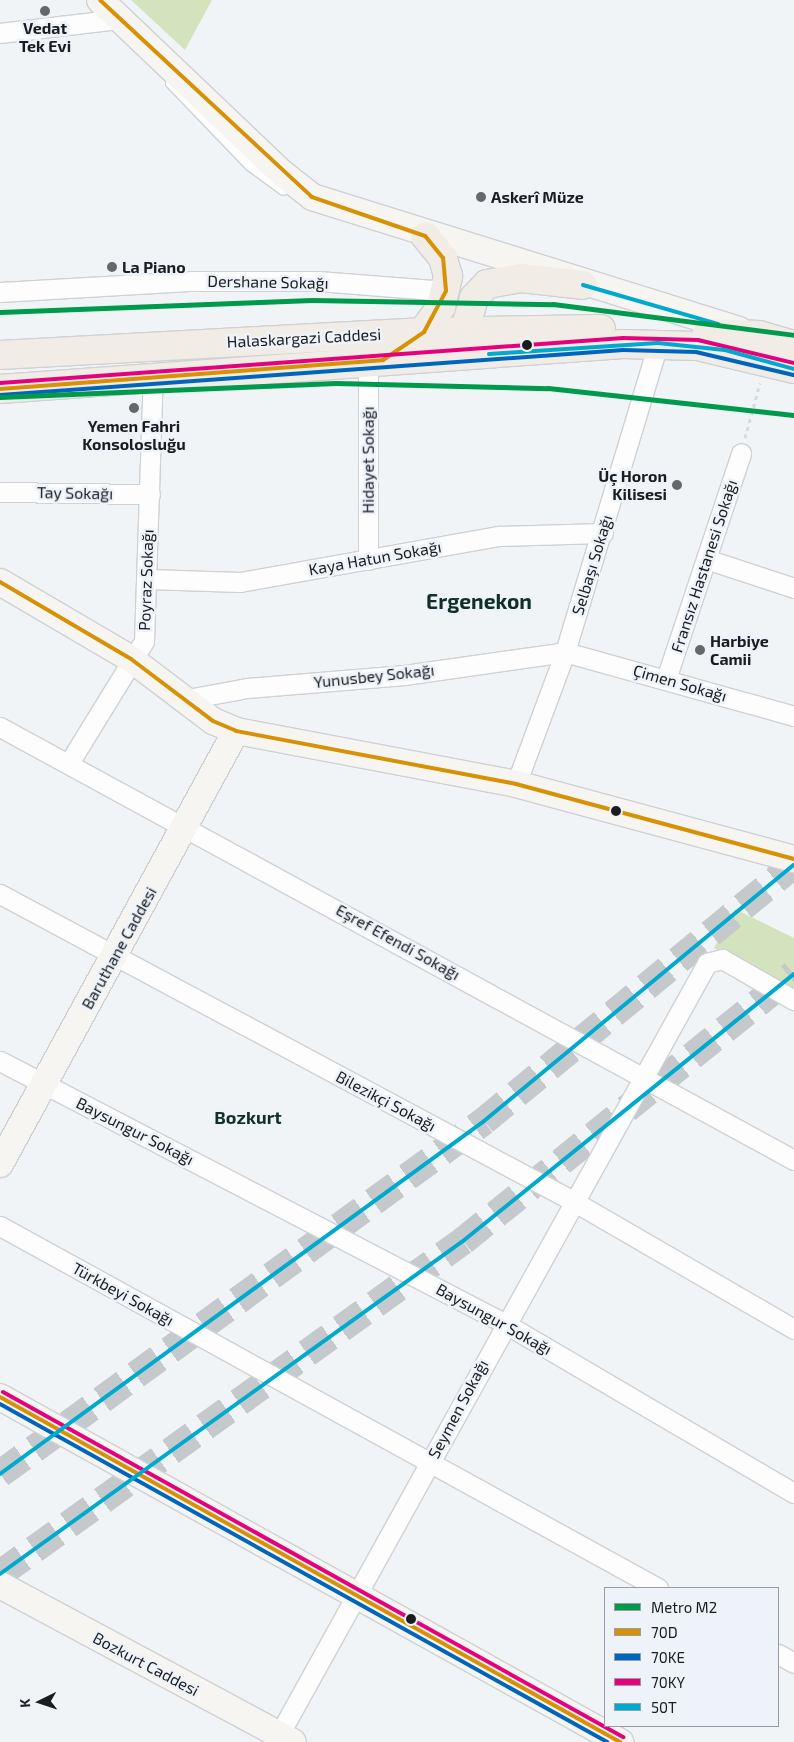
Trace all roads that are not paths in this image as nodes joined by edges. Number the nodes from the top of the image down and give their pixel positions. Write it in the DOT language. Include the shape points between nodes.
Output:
graph roads {
  1 [pos="100,0"];
  2 [pos="126,24"];
  3 [pos="0,33"];
  4 [pos="425,236"];
  5 [pos="583,284"];
  6 [pos="446,291"];
  7 [pos="0,292"];
  8 [pos="470,330"];
  9 [pos="424,332"];
  10 [pos="658,343"];
  11 [pos="794,345"];
  12 [pos="763,348"];
  13 [pos="489,354"];
  14 [pos="0,355"];
  15 [pos="376,360"];
  16 [pos="794,369"];
  17 [pos="153,376"];
  18 [pos="0,389"];
  19 [pos="741,453"];
  20 [pos="0,492"];
  21 [pos="150,494"];
  22 [pos="603,533"];
  23 [pos="706,559"];
  24 [pos="368,560"];
  25 [pos="148,579"];
  26 [pos="0,582"];
  27 [pos="794,588"];
  28 [pos="565,652"];
  29 [pos="131,659"];
  30 [pos="666,679"];
  31 [pos="182,700"];
  32 [pos="794,716"];
  33 [pos="0,726"];
  34 [pos="236,731"];
  35 [pos="69,763"];
  36 [pos="516,784"];
  37 [pos="186,825"];
  38 [pos="794,859"];
  39 [pos="0,894"];
  40 [pos="114,956"];
  41 [pos="794,1000"];
  42 [pos="0,1061"];
  43 [pos="643,1076"];
  44 [pos="44,1084"];
  45 [pos="794,1160"];
  46 [pos="0,1164"];
  47 [pos="573,1201"];
  48 [pos="0,1226"];
  49 [pos="504,1323"];
  50 [pos="794,1329"];
  51 [pos="0,1397"];
  52 [pos="430,1462"];
  53 [pos="794,1493"];
  54 [pos="0,1585"];
  55 [pos="656,1587"];
  56 [pos="353,1596"];
  57 [pos="779,1655"];
  58 [pos="794,1663"];
  59 [pos="282,1740"];
  60 [pos="620,1742"];
  1 -- 2 [label="main road"];
  2 -- 3 [label="street"];
  2 -- 4 [label="main road" via="283,174 312,197"];
  4 -- 5 [label="main road"];
  4 -- 6 [label="main road" via="443,258"];
  5 -- 8 [label="main road" via="522,278 487,284 469,311"];
  5 -- 12 [label="main road"];
  6 -- 7 [label="street, Dershane Sokağı" via="318,281 193,281"];
  6 -- 9 [label="main road"];
  8 -- 9 [label="main road, Halaskargazi Caddesi"];
  8 -- 12 [label="main road, Halaskargazi Caddesi" via="589,329"];
  8 -- 13 [label="main road" via="473,342"];
  9 -- 14 [label="main road, Halaskargazi Caddesi"];
  9 -- 15 [label="main road"];
  10 -- 12 [label="main road, Halaskargazi Caddesi"];
  10 -- 13 [label="main road, Halaskargazi Caddesi"];
  10 -- 22 [label="street, Selbaşı Sokağı"];
  11 -- 12 [label="main road"];
  12 -- 16 [label="main road"];
  13 -- 15 [label="main road, Halaskargazi Caddesi"];
  15 -- 17 [label="main road, Halaskargazi Caddesi"];
  15 -- 24 [label="street, Hidayet Sokağı"];
  17 -- 18 [label="main road, Halaskargazi Caddesi"];
  17 -- 21 [label="street, Poyraz Sokağı"];
  19 -- 23 [label="street, Fransız Hastanesi Sokağı"];
  20 -- 21 [label="street, Tay Sokağı"];
  21 -- 25 [label="street, Poyraz Sokağı"];
  22 -- 24 [label="street, Kaya Hatun Sokağı" via="499,536"];
  22 -- 28 [label="street, Selbaşı Sokağı"];
  23 -- 27 [label="street"];
  23 -- 30 [label="street, Fransız Hastanesi Sokağı"];
  24 -- 25 [label="street, Kaya Hatun Sokağı" via="240,582"];
  25 -- 29 [label="street, Poyraz Sokağı" via="144,641"];
  26 -- 29 [label="main road"];
  28 -- 30 [label="street, Çimen Sokağı"];
  28 -- 31 [label="street, Yunusbey Sokağı" via="404,674 247,688"];
  28 -- 36 [label="street, Selbaşı Sokağı"];
  29 -- 31 [label="main road"];
  29 -- 35 [label="street, Poyraz Sokağı"];
  30 -- 32 [label="street, Çimen Sokağı"];
  31 -- 34 [label="main road"];
  33 -- 35 [label="street, Eşref Efendi Sokağı"];
  34 -- 36 [label="main road"];
  34 -- 37 [label="main road, Baruthane Caddesi"];
  35 -- 37 [label="street, Eşref Efendi Sokağı"];
  36 -- 38 [label="main road"];
  37 -- 40 [label="main road, Baruthane Caddesi"];
  37 -- 43 [label="street, Eşref Efendi Sokağı"];
  39 -- 40 [label="street, Bilezikçi Sokağı"];
  40 -- 44 [label="main road, Baruthane Caddesi"];
  40 -- 47 [label="street, Bilezikçi Sokağı"];
  41 -- 43 [label="street, Seymen Sokağı" via="714,961"];
  42 -- 44 [label="street, Baysungur Sokağı"];
  43 -- 45 [label="street, Eşref Efendi Sokağı"];
  43 -- 47 [label="street, Seymen Sokağı"];
  44 -- 46 [label="main road, Baruthane Caddesi"];
  44 -- 49 [label="street, Baysungur Sokağı"];
  47 -- 49 [label="street, Seymen Sokağı"];
  47 -- 50 [label="street, Bilezikçi Sokağı"];
  48 -- 52 [label="street, Türkbeyi Sokağı"];
  49 -- 52 [label="street, Seymen Sokağı"];
  49 -- 53 [label="street, Baysungur Sokağı"];
  51 -- 56 [label="main road"];
  52 -- 55 [label="street, Türkbeyi Sokağı"];
  52 -- 56 [label="street, Seymen Sokağı"];
  54 -- 59 [label="main road, Bozkurt Caddesi"];
  56 -- 59 [label="street, Seymen Sokağı"];
  56 -- 60 [label="main road"];
  57 -- 58 [label="street"];
}
